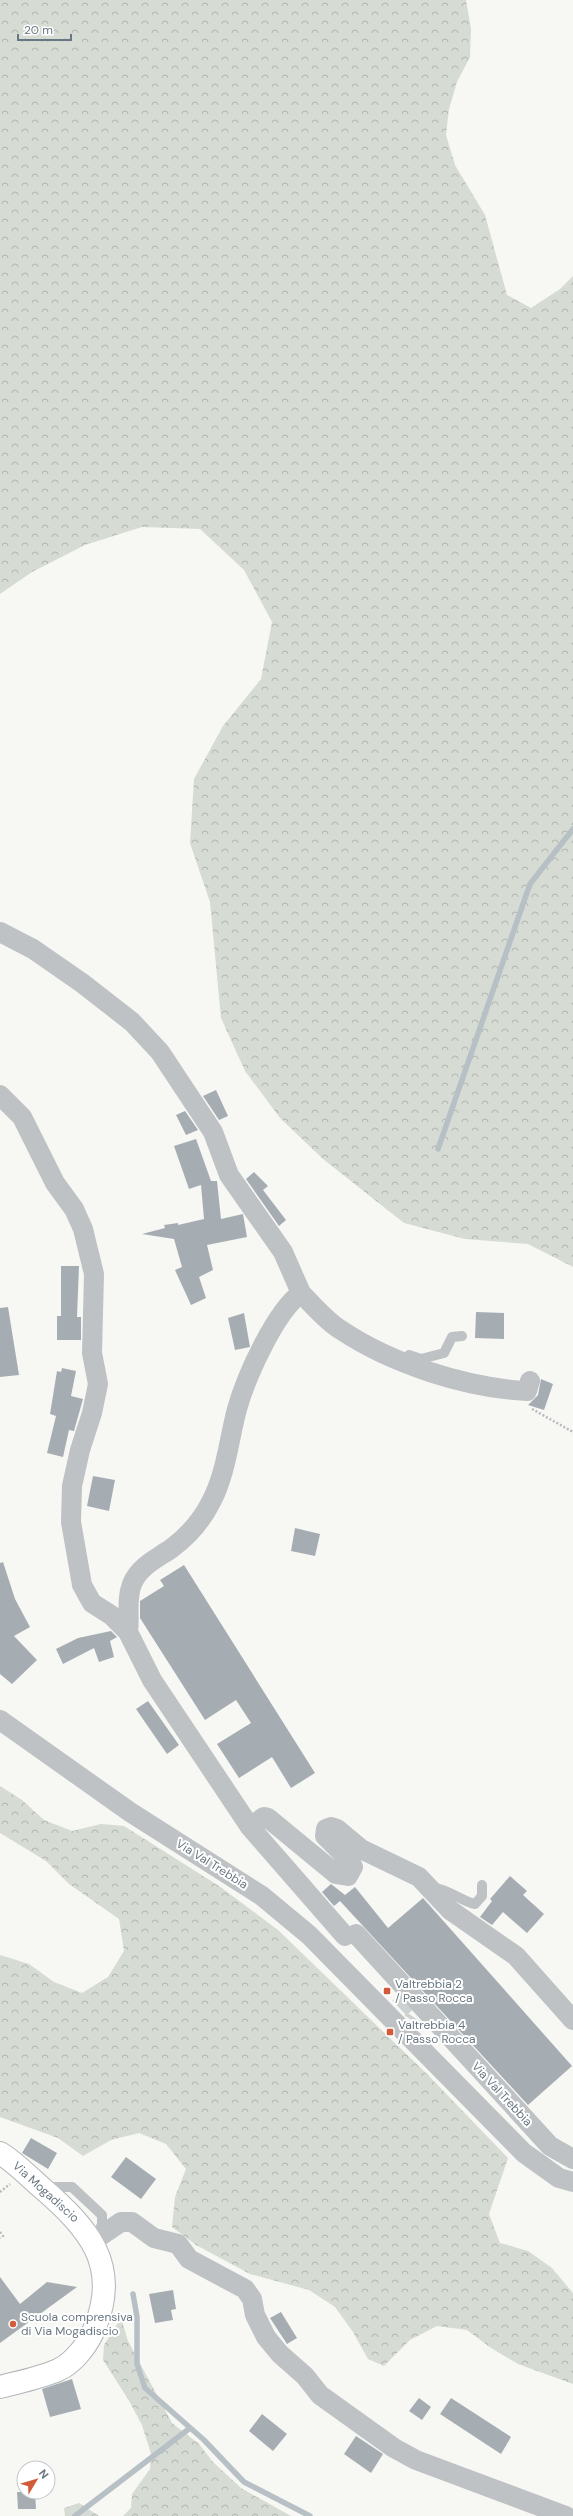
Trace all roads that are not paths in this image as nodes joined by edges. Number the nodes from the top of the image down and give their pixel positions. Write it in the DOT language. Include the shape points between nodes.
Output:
graph roads {
  1 [pos="0,932"];
  2 [pos="0,1095"];
  3 [pos="300,1293"];
  4 [pos="462,1336"];
  5 [pos="392,1356"];
  6 [pos="530,1381"];
  7 [pos="128,1632"];
  8 [pos="0,1720"];
  9 [pos="250,1827"];
  10 [pos="482,1885"];
  11 [pos="432,1888"];
  12 [pos="573,2020"];
  13 [pos="0,2153"];
  14 [pos="573,2159"];
  15 [pos="573,2182"];
  16 [pos="93,2241"];
  17 [pos="0,2387"];
  18 [pos="566,2516"];
  1 -- 3 [label="street" via="33,949 82,983 132,1022 160,1052 213,1132 229,1175 283,1252"];
  2 -- 7 [label="street" via="22,1117 55,1183 74,1209 89,1251 94,1274 92,1353 98,1384 72,1486 71,1522 82,1585 86,1593 92,1603 111,1615"];
  3 -- 5 [label="street" via="339,1330"];
  3 -- 7 [label="street" via="290,1301 262,1348 238,1406 219,1486 205,1513 184,1537 140,1570 135,1577 129,1594"];
  4 -- 5 [label="lane" via="452,1337 444,1353 421,1358 398,1351"];
  5 -- 6 [label="street" via="439,1375 481,1386 527,1391"];
  7 -- 9 [label="street, Via Val Trebbia" via="152,1680"];
  8 -- 15 [label="street, Via Val Trebbia" via="130,1812 262,1896 409,2025 524,2153 559,2178"];
  9 -- 11 [label="street" via="264,1817 268,1818 336,1874 348,1876 353,1867 350,1861 325,1836 326,1829 337,1829 361,1849 419,1877"];
  9 -- 14 [label="street, Via Val Trebbia" via="350,1935 418,2001 550,2146"];
  10 -- 11 [label="lane" via="482,1896 475,1904 464,1902 441,1888"];
  11 -- 12 [label="street" via="450,1910 516,1956"];
  13 -- 16 [label="street, Via Mogadiscio" via="51,2201 81,2224"];
  16 -- 17 [label="street, Via Mogadiscio" via="102,2263 106,2287 100,2315 93,2332 80,2352 59,2370"];
  16 -- 18 [label="street" via="121,2222 132,2222 154,2238 178,2244 189,2259 245,2289 252,2299 255,2314 266,2337 280,2354 305,2376 320,2395 394,2448 416,2460"];
}
